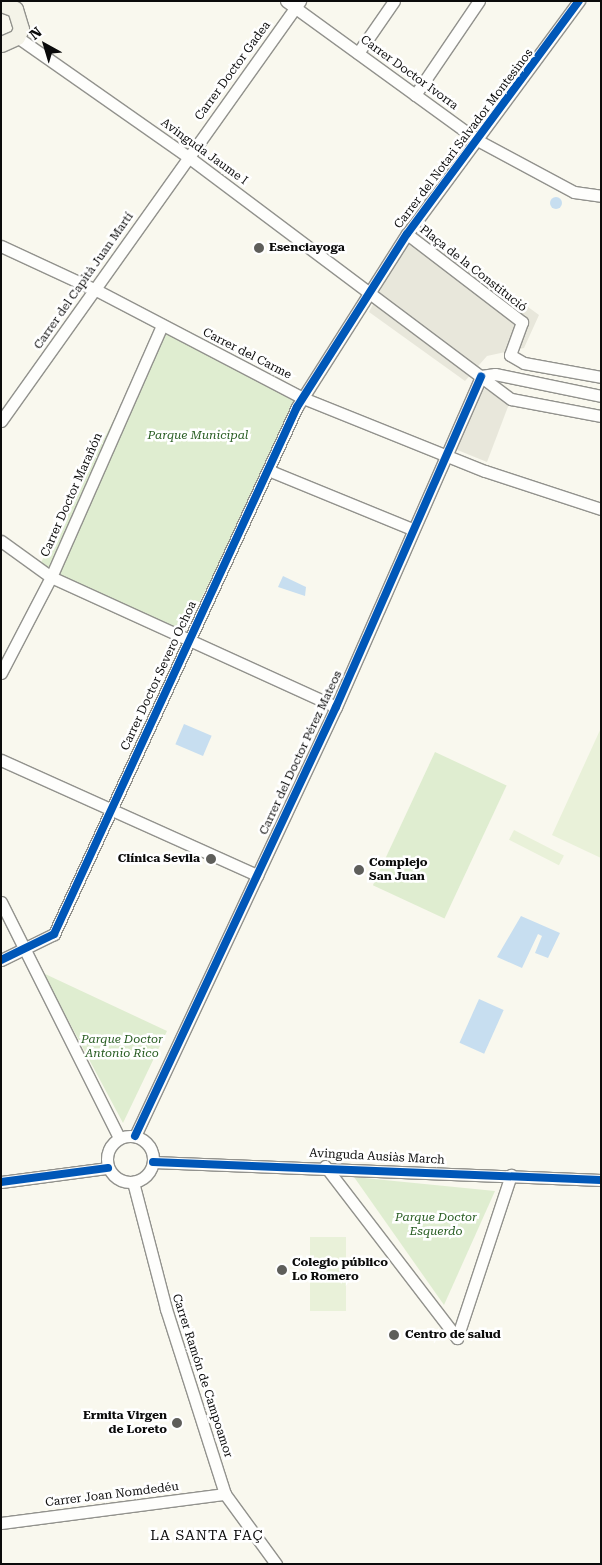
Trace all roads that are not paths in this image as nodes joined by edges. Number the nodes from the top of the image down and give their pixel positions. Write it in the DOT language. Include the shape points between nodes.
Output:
graph roads {
  1 [pos="394,1"];
  2 [pos="479,1"];
  3 [pos="579,1"];
  4 [pos="294,4"];
  5 [pos="12,5"];
  6 [pos="17,37"];
  7 [pos="1,44"];
  8 [pos="358,53"];
  9 [pos="415,95"];
  10 [pos="479,141"];
  11 [pos="187,156"];
  12 [pos="601,196"];
  13 [pos="407,234"];
  14 [pos="1,246"];
  15 [pos="96,290"];
  16 [pos="372,294"];
  17 [pos="162,325"];
  18 [pos="481,376"];
  19 [pos="601,377"];
  20 [pos="601,396"];
  21 [pos="304,398"];
  22 [pos="601,416"];
  23 [pos="1,421"];
  24 [pos="448,455"];
  25 [pos="268,470"];
  26 [pos="601,509"];
  27 [pos="412,529"];
  28 [pos="1,541"];
  29 [pos="51,577"];
  30 [pos="189,638"];
  31 [pos="1,673"];
  32 [pos="336,707"];
  33 [pos="1,760"];
  34 [pos="108,808"];
  35 [pos="257,875"];
  36 [pos="1,902"];
  37 [pos="24,951"];
  38 [pos="1,960"];
  39 [pos="135,1136"];
  40 [pos="119,1138"];
  41 [pos="153,1162"];
  42 [pos="325,1166"];
  43 [pos="108,1168"];
  44 [pos="511,1175"];
  45 [pos="601,1180"];
  46 [pos="1,1182"];
  47 [pos="133,1182"];
  48 [pos="225,1494"];
  49 [pos="1,1523"];
  50 [pos="276,1564"];
  1 -- 8 [label="street"];
  2 -- 9 [label="street"];
  3 -- 10 [label="street, Carrer del Notari Salvador Montesinos"];
  4 -- 8 [label="street, Carrer Doctor Ivorra"];
  4 -- 11 [label="street, Carrer Doctor Gadea"];
  5 -- 6 [label="street" via="21,19"];
  6 -- 7 [label="street"];
  6 -- 11 [label="street, Avinguda Jaume I"];
  8 -- 9 [label="street, Carrer Doctor Ivorra"];
  9 -- 10 [label="street, Carrer Doctor Ivorra"];
  10 -- 12 [label="street, Carrer Doctor Ivorra" via="574,192"];
  10 -- 13 [label="street, Carrer del Notari Salvador Montesinos"];
  11 -- 15 [label="street, Carrer del Capità Juan Martí"];
  11 -- 16 [label="street, Avinguda Jaume I"];
  13 -- 16 [label="street, Carrer del Notari Salvador Montesinos"];
  13 -- 19 [label="street, Plaça de la Constitució" via="522,322 510,355 524,363"];
  14 -- 15 [label="street, Carrer del Carme"];
  15 -- 17 [label="street, Carrer del Carme"];
  15 -- 23 [label="street, Carrer del Capità Juan Martí"];
  16 -- 18 [label="street"];
  16 -- 21 [label="street, Carrer del Notari Salvador Montesinos"];
  17 -- 21 [label="street, Carrer del Carme"];
  17 -- 29 [label="street, Carrer Doctor Marañón"];
  18 -- 20 [label="street" via="494,374"];
  18 -- 22 [label="street" via="511,399"];
  18 -- 24 [label="street, Carrer del Doctor Pérez Mateos"];
  21 -- 24 [label="street, Carrer del Carme"];
  21 -- 25 [label="street, Carrer Doctor Severo Ochoa"];
  24 -- 26 [label="street, Carrer del Carme"];
  24 -- 27 [label="street, Carrer del Doctor Pérez Mateos"];
  25 -- 27 [label="street"];
  25 -- 30 [label="street, Carrer Doctor Severo Ochoa"];
  27 -- 32 [label="street, Carrer del Doctor Pérez Mateos"];
  28 -- 29 [label="street"];
  29 -- 30 [label="street"];
  29 -- 31 [label="street, Carrer Doctor Marañón"];
  30 -- 32 [label="street"];
  30 -- 34 [label="street, Carrer Doctor Severo Ochoa"];
  32 -- 35 [label="street, Carrer del Doctor Pérez Mateos"];
  33 -- 34 [label="street"];
  34 -- 35 [label="street"];
  34 -- 37 [label="street, Carrer Doctor Severo Ochoa" via="54,934"];
  35 -- 39 [label="street, Carrer del Doctor Pérez Mateos"];
  36 -- 37 [label="street"];
  37 -- 38 [label="street, Carrer Doctor Severo Ochoa"];
  37 -- 40 [label="street"];
  39 -- 40 [label="street"];
  39 -- 41 [label="street" via="150,1147"];
  40 -- 43 [label="street" via="108,1152"];
  41 -- 42 [label="street, Avinguda Ausiàs March"];
  41 -- 47 [label="street" via="147,1174"];
  42 -- 44 [label="street, Avinguda Ausiàs March"];
  42 -- 44 [label="street" via="457,1338"];
  43 -- 46 [label="street"];
  43 -- 47 [label="street" via="119,1180"];
  44 -- 45 [label="street, Avinguda Ausiàs March"];
  47 -- 48 [label="street, Carrer Ramón de Campoamor" via="166,1309"];
  48 -- 49 [label="street, Carrer Joan Nomdedéu"];
  48 -- 50 [label="street, Carrer Ramón de Campoamor"];
}
